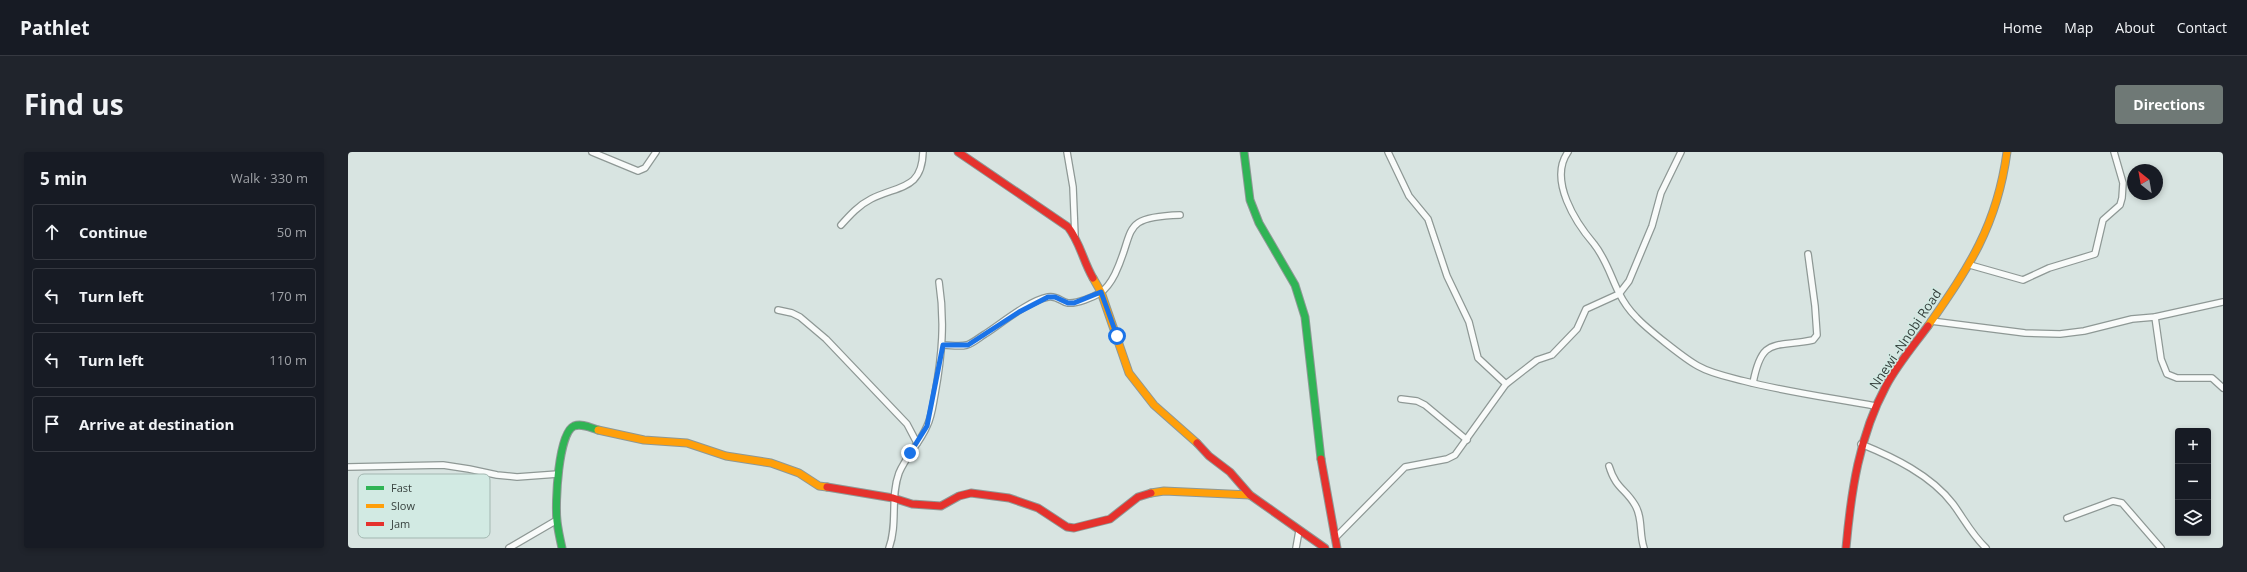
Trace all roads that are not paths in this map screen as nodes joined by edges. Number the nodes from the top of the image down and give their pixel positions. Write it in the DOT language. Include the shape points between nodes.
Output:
graph roads {
  1 [pos="592,152"];
  2 [pos="656,152"];
  3 [pos="923,152"];
  4 [pos="958,152"];
  5 [pos="1067,152"];
  6 [pos="1244,152"];
  7 [pos="1388,152"];
  8 [pos="1560,152"];
  9 [pos="1681,152"];
  10 [pos="2007,152"];
  11 [pos="2114,152"];
  12 [pos="1567,154"];
  13 [pos="1180,215"];
  14 [pos="841,225"];
  15 [pos="1075,236"];
  16 [pos="1808,254"];
  17 [pos="1970,265"];
  18 [pos="939,282"];
  19 [pos="1101,292"];
  20 [pos="1619,294"];
  21 [pos="2223,302"];
  22 [pos="778,310"];
  23 [pos="2155,317"];
  24 [pos="1931,321"];
  25 [pos="943,345"];
  26 [pos="1753,383"];
  27 [pos="1506,384"];
  28 [pos="2223,388"];
  29 [pos="1401,399"];
  30 [pos="1875,406"];
  31 [pos="1468,440"];
  32 [pos="917,443"];
  33 [pos="1861,444"];
  34 [pos="1609,466"];
  35 [pos="348,467"];
  36 [pos="558,474"];
  37 [pos="1250,495"];
  38 [pos="893,498"];
  39 [pos="2067,518"];
  40 [pos="557,520"];
  41 [pos="1299,532"];
  42 [pos="1335,538"];
  43 [pos="509,548"];
  44 [pos="562,548"];
  45 [pos="889,548"];
  46 [pos="1296,548"];
  47 [pos="1325,548"];
  48 [pos="1337,548"];
  49 [pos="1644,548"];
  50 [pos="1846,548"];
  51 [pos="1986,548"];
  52 [pos="2161,548"];
  1 -- 2 [label="street" via="630,170 638,171 645,168"];
  3 -- 14 [label="street" via="922,169 914,180 901,188 870,199"];
  4 -- 15 [label="street" via="1068,227"];
  5 -- 15 [label="street"];
  6 -- 42 [label="street" via="1250,200 1259,223 1295,285 1305,317 1323,473"];
  7 -- 27 [label="street" via="1409,196 1428,219 1447,276 1469,322 1478,358"];
  8 -- 12 [label="street"];
  9 -- 20 [label="street" via="1660,193 1652,226 1641,255 1629,281"];
  10 -- 17 [label="street, Nnewi -Nnobi Road" via="2006,177 1996,210 1987,234"];
  11 -- 17 [label="street" via="2123,183 2122,198 2120,205 2104,220 2095,254 2049,268 2023,280"];
  12 -- 20 [label="street" via="1561,174 1567,203 1578,225 1598,249"];
  13 -- 19 [label="street" via="1156,216 1142,220 1132,229 1113,279"];
  15 -- 19 [label="street" via="1085,265"];
  16 -- 26 [label="street" via="1817,335 1813,340 1781,343 1766,349 1757,365"];
  17 -- 24 [label="street, Nnewi -Nnobi Road"];
  18 -- 25 [label="street" via="943,308"];
  19 -- 25 [label="street" via="1074,303 1048,297 1019,312 968,345"];
  19 -- 37 [label="street" via="1130,373 1138,387 1209,456 1230,472"];
  20 -- 26 [label="street" via="1637,318 1698,366"];
  20 -- 27 [label="street" via="1586,309 1577,329 1560,348 1552,355 1537,360"];
  21 -- 23 [label="street"];
  22 -- 32 [label="street" via="800,317 826,339 907,424"];
  23 -- 24 [label="street" via="2132,319 2060,334 2025,333"];
  23 -- 28 [label="street" via="2161,359 2167,374 2177,378 2212,378"];
  24 -- 30 [label="street, Nnewi -Nnobi Road" via="1887,383"];
  25 -- 32 [label="street" via="931,414"];
  26 -- 30 [label="street"];
  27 -- 31 [label="street"];
  29 -- 31 [label="street" via="1425,405"];
  30 -- 33 [label="street, Nnewi -Nnobi Road"];
  31 -- 42 [label="street" via="1447,460 1405,467"];
  32 -- 38 [label="street" via="899,473"];
  33 -- 50 [label="street, Nnewi -Nnobi Road" via="1849,505"];
  33 -- 51 [label="street" via="1916,471 1952,503 1971,533"];
  34 -- 49 [label="street" via="1613,479 1635,504"];
  35 -- 36 [label="street" via="443,466 504,476"];
  36 -- 38 [label="street" via="567,432 574,426 582,425 629,438 687,443 726,456 790,468 819,486"];
  36 -- 40 [label="street"];
  37 -- 38 [label="street" via="1164,491 1150,493 1138,498 1110,519 1074,528 1067,527 1038,508 988,494 971,493 959,496 941,506 912,504"];
  37 -- 41 [label="street"];
  38 -- 45 [label="street" via="894,516"];
  39 -- 52 [label="street" via="2114,501 2122,503"];
  40 -- 43 [label="street"];
  40 -- 44 [label="street"];
  41 -- 46 [label="street"];
  41 -- 47 [label="street"];
  42 -- 48 [label="street"];
}
